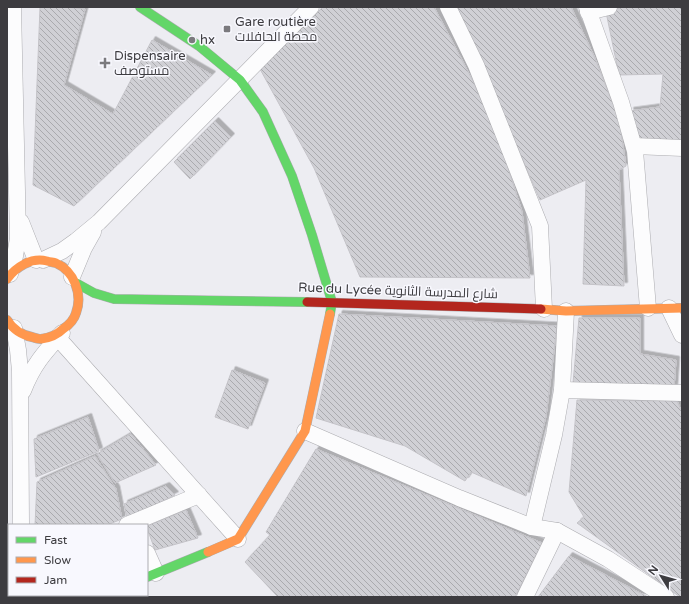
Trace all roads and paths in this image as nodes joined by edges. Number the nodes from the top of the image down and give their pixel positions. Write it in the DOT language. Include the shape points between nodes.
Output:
graph roads {
  1 [pos="12,7"];
  2 [pos="140,7"];
  3 [pos="311,7"];
  4 [pos="448,7"];
  5 [pos="609,7"];
  6 [pos="588,10"];
  7 [pos="240,80"];
  8 [pos="634,146"];
  9 [pos="682,148"];
  10 [pos="17,213"];
  11 [pos="99,222"];
  12 [pos="40,260"];
  13 [pos="8,276"];
  14 [pos="74,280"];
  15 [pos="114,299"];
  16 [pos="332,302"];
  17 [pos="102,304"];
  18 [pos="648,308"];
  19 [pos="676,308"];
  20 [pos="544,309"];
  21 [pos="566,311"];
  22 [pos="84,314"];
  23 [pos="9,324"];
  24 [pos="66,329"];
  25 [pos="682,335"];
  26 [pos="562,390"];
  27 [pos="682,393"];
  28 [pos="20,398"];
  29 [pos="305,431"];
  30 [pos="199,495"];
  31 [pos="21,524"];
  32 [pos="132,524"];
  33 [pos="532,527"];
  34 [pos="557,531"];
  35 [pos="238,539"];
  36 [pos="148,558"];
  37 [pos="151,575"];
  38 [pos="525,597"];
  39 [pos="666,597"];
  1 -- 10 [label="street"];
  2 -- 7 [label="street" via="199,46"];
  3 -- 7 [label="street"];
  4 -- 20 [label="street" via="476,65 540,226"];
  5 -- 6 [label="street"];
  6 -- 8 [label="street"];
  7 -- 11 [label="street"];
  7 -- 16 [label="street" via="263,112 292,176"];
  8 -- 9 [label="street"];
  8 -- 18 [label="street"];
  10 -- 12 [label="street"];
  10 -- 13 [label="street" via="18,238"];
  11 -- 12 [label="street" via="62,251"];
  11 -- 14 [label="street" via="84,248"];
  12 -- 13 [label="street" via="26,263"];
  12 -- 14 [label="street, Rue du Lycée شارع المدرسة الثانوية" via="64,268"];
  14 -- 15 [label="street, Rue du Lycée شارع المدرسة الثانوية" via="98,296"];
  14 -- 24 [label="street" via="79,302 77,311"];
  15 -- 16 [label="street, Rue du Lycée شارع المدرسة الثانوية"];
  15 -- 17 [label="street, Rue du Lycée شارع المدرسة الثانوية"];
  16 -- 20 [label="street, Rue du Lycée شارع المدرسة الثانوية"];
  16 -- 29 [label="street"];
  18 -- 19 [label="street, Rue du Lycée شارع المدرسة الثانوية"];
  18 -- 21 [label="street, Rue du Lycée شارع المدرسة الثانوية"];
  19 -- 25 [label="street"];
  20 -- 21 [label="street, Rue du Lycée شارع المدرسة الثانوية"];
  21 -- 26 [label="street"];
  22 -- 24 [label="street"];
  23 -- 24 [label="street" via="26,336 40,339 54,336"];
  23 -- 28 [label="street" via="18,350"];
  24 -- 28 [label="street" via="36,363"];
  24 -- 30 [label="street"];
  26 -- 27 [label="street"];
  26 -- 33 [label="street"];
  28 -- 31 [label="street"];
  29 -- 33 [label="street"];
  29 -- 35 [label="street"];
  30 -- 32 [label="street"];
  30 -- 35 [label="street"];
  33 -- 34 [label="street"];
  34 -- 38 [label="street"];
  34 -- 39 [label="street" via="608,559"];
  35 -- 37 [label="street"];
  36 -- 37 [label="street"];
}
